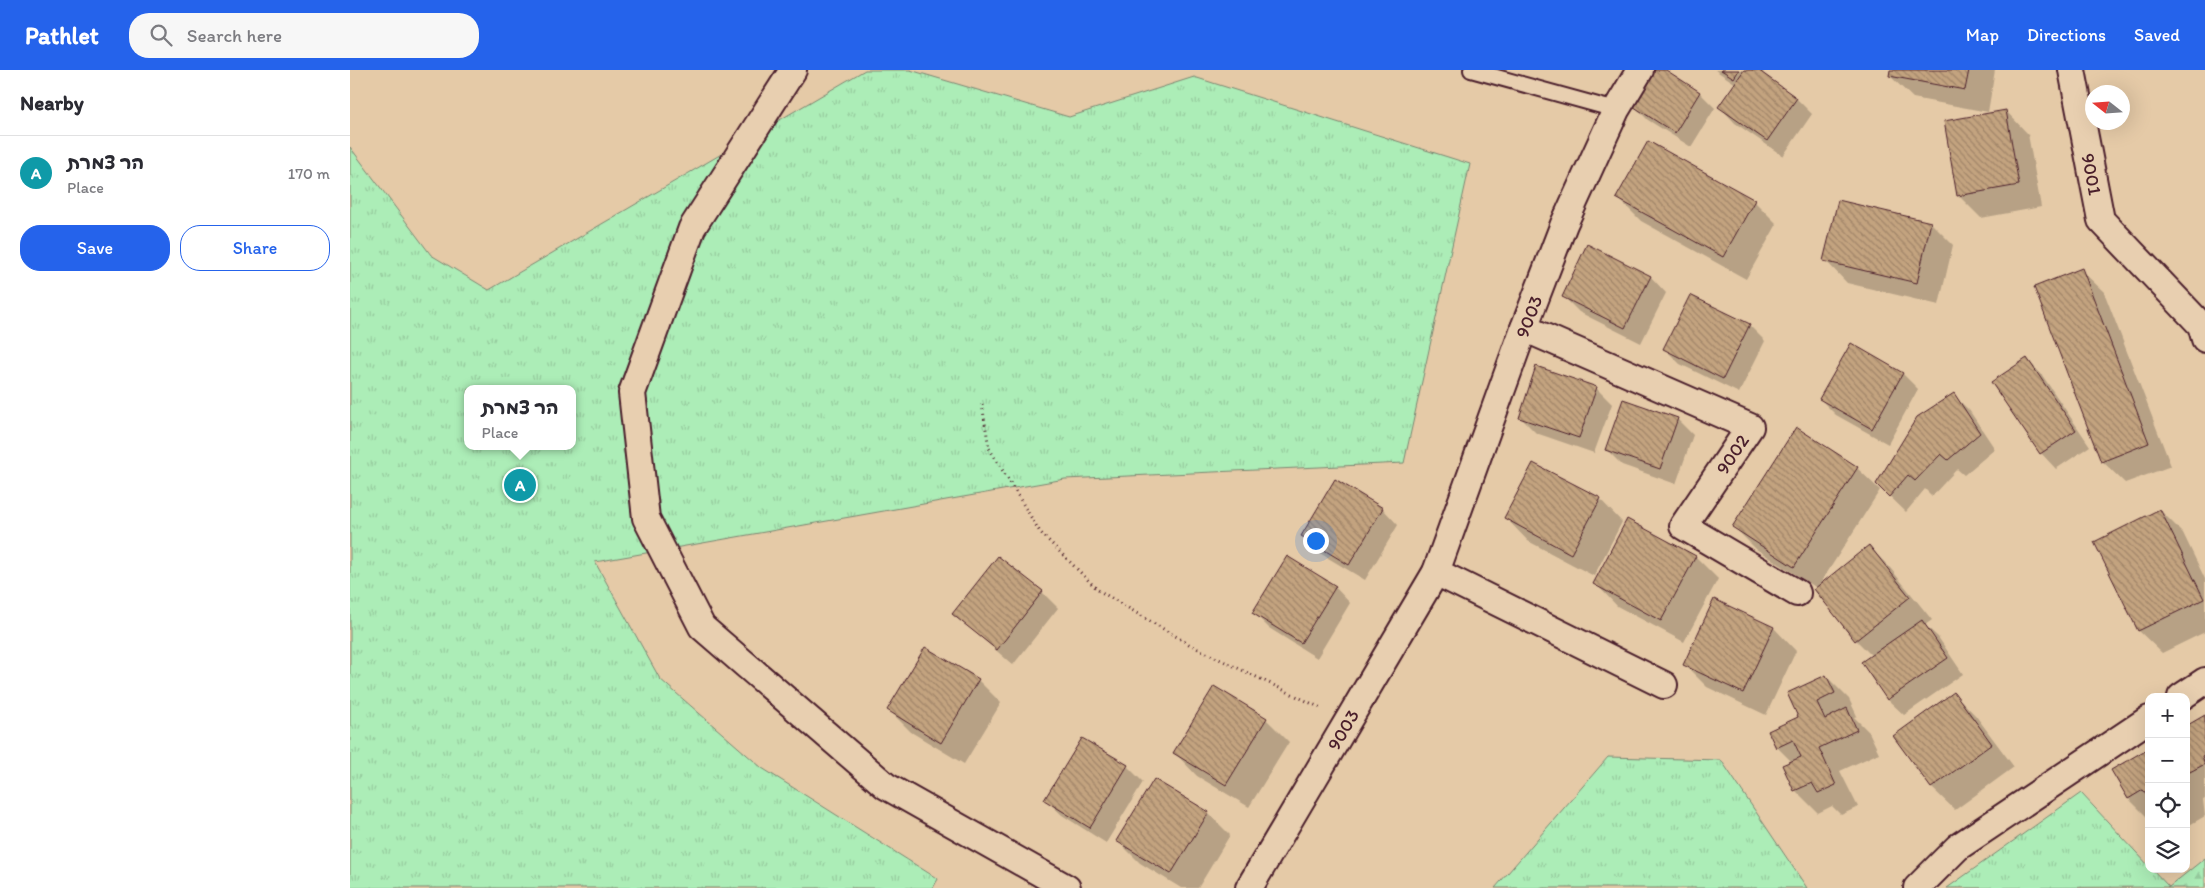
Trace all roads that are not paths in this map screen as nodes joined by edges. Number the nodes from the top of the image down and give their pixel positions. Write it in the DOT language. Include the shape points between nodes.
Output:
graph roads {
  1 [pos="793,70"];
  2 [pos="1471,70"];
  3 [pos="1640,70"];
  4 [pos="2072,70"];
  5 [pos="1616,110"];
  6 [pos="1524,328"];
  7 [pos="2205,339"];
  8 [pos="1436,572"];
  9 [pos="1797,592"];
  10 [pos="2205,681"];
  11 [pos="1664,685"];
  12 [pos="2187,693"];
  13 [pos="2145,722"];
  14 [pos="1067,888"];
  15 [pos="1249,888"];
  16 [pos="1917,888"];
  1 -- 14 [label="street" via="692,228 632,394 646,518 702,627 886,786"];
  2 -- 5 [label="lane"];
  3 -- 5 [label="street, 9003"];
  4 -- 7 [label="street, 9001" via="2101,220 2201,325"];
  5 -- 6 [label="street, 9003" via="1564,224"];
  6 -- 8 [label="street, 9003"];
  6 -- 9 [label="street, 9002" via="1750,427 1683,526"];
  8 -- 11 [label="street"];
  8 -- 15 [label="street, 9003"];
  10 -- 12 [label="street"];
  13 -- 16 [label="street" via="1958,847"];
}
